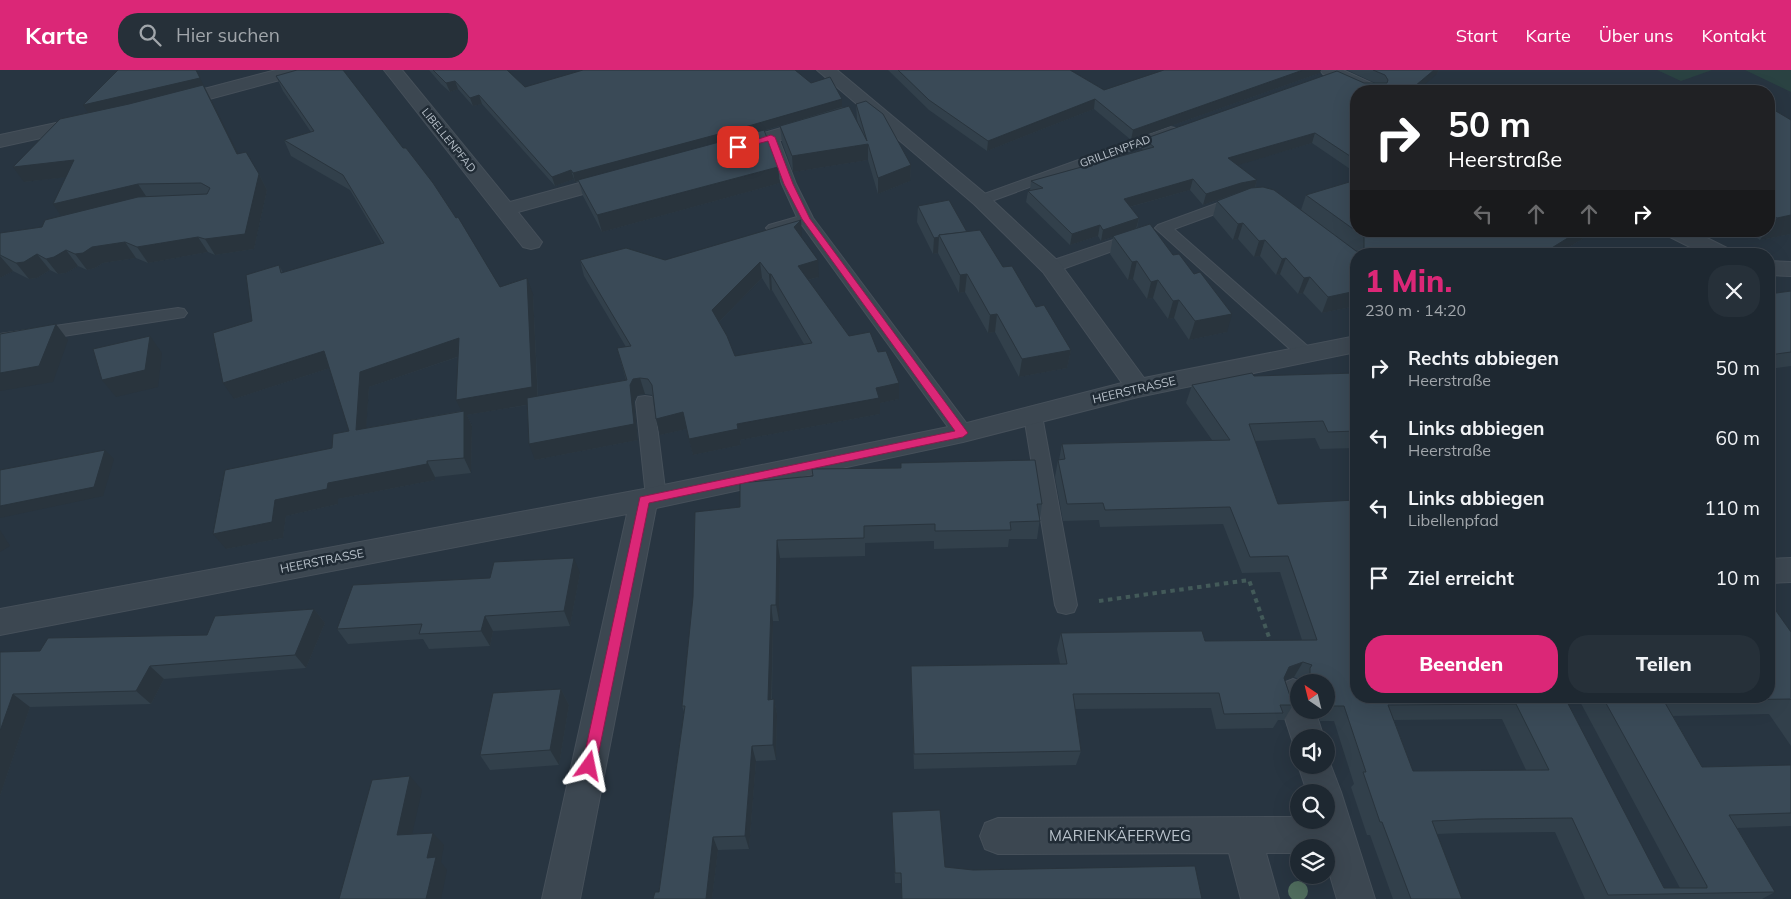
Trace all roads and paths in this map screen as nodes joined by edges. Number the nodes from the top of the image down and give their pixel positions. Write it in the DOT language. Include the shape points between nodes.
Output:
graph roads {
  1 [pos="296,70"];
  2 [pos="393,70"];
  3 [pos="826,70"];
  4 [pos="1326,74"];
  5 [pos="1357,85"];
  6 [pos="157,107"];
  7 [pos="852,112"];
  8 [pos="101,119"];
  9 [pos="1181,127"];
  10 [pos="763,140"];
  11 [pos="0,141"];
  12 [pos="718,152"];
  13 [pos="636,174"];
  14 [pos="1252,197"];
  15 [pos="981,200"];
  16 [pos="506,209"];
  17 [pos="806,219"];
  18 [pos="1163,228"];
  19 [pos="760,232"];
  20 [pos="1688,237"];
  21 [pos="531,242"];
  22 [pos="1709,248"];
  23 [pos="1051,267"];
  24 [pos="1775,269"];
  25 [pos="1791,270"];
  26 [pos="178,314"];
  27 [pos="0,340"];
  28 [pos="1350,345"];
  29 [pos="1306,354"];
  30 [pos="1138,388"];
  31 [pos="645,402"];
  32 [pos="1033,416"];
  33 [pos="963,433"];
  34 [pos="650,498"];
  35 [pos="1791,570"];
  36 [pos="1775,571"];
  37 [pos="1066,606"];
  38 [pos="0,622"];
  39 [pos="1290,691"];
  40 [pos="1335,829"];
  41 [pos="1337,835"];
  42 [pos="998,836"];
  43 [pos="1243,836"];
  44 [pos="561,899"];
  45 [pos="1260,899"];
  46 [pos="1356,899"];
  1 -- 6 [label="street"];
  2 -- 16 [label="street, LIBELLENPFAD"];
  3 -- 7 [label="street"];
  4 -- 5 [label="street"];
  7 -- 10 [label="street"];
  7 -- 15 [label="street"];
  8 -- 11 [label="street"];
  9 -- 15 [label="lane, GRILLENPFAD"];
  10 -- 12 [label="street"];
  10 -- 17 [label="lane"];
  13 -- 16 [label="street"];
  14 -- 18 [label="lane"];
  15 -- 23 [label="street"];
  16 -- 21 [label="street, LIBELLENPFAD"];
  17 -- 19 [label="lane"];
  17 -- 33 [label="lane"];
  18 -- 23 [label="lane"];
  18 -- 29 [label="lane"];
  20 -- 22 [label="street"];
  23 -- 30 [label="street"];
  24 -- 25 [label="street"];
  26 -- 27 [label="lane"];
  28 -- 29 [label="street, HEERSTRASSE"];
  29 -- 30 [label="street, HEERSTRASSE"];
  30 -- 32 [label="street, HEERSTRASSE"];
  31 -- 34 [label="lane"];
  32 -- 33 [label="street, HEERSTRASSE"];
  32 -- 37 [label="lane"];
  33 -- 34 [label="street, HEERSTRASSE"];
  34 -- 38 [label="street, HEERSTRASSE"];
  34 -- 44 [label="street"];
  35 -- 36 [label="street"];
  37 -- 39 [label="path" via="1249,580 1284,684"];
  40 -- 41 [label="street"];
  41 -- 43 [label="street, MARIENKÄFERWEG"];
  41 -- 46 [label="street"];
  42 -- 43 [label="street, MARIENKÄFERWEG"];
  43 -- 45 [label="street"];
}
